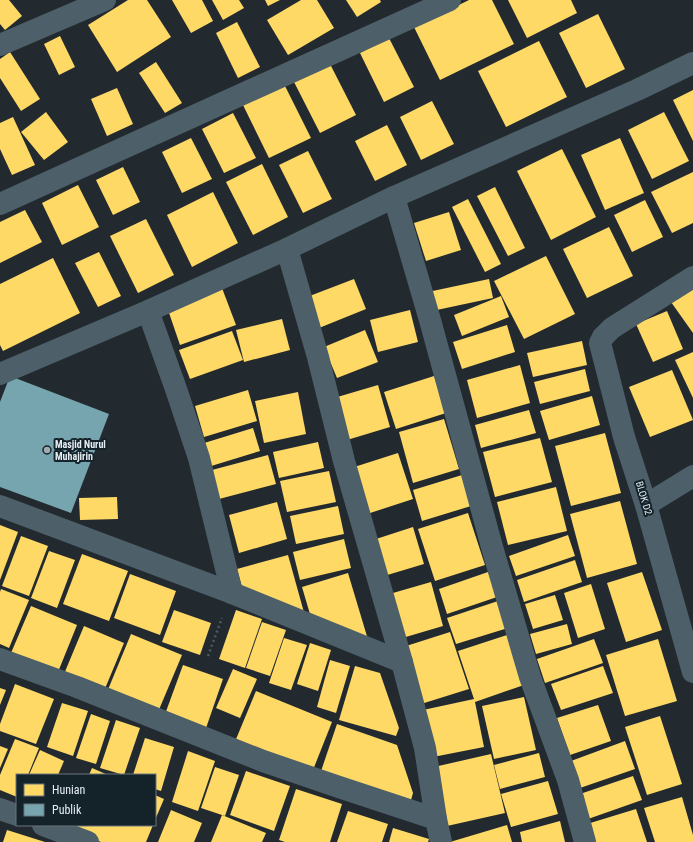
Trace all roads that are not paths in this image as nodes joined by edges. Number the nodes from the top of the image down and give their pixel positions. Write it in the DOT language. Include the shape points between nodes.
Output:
graph roads {
  1 [pos="105,0"];
  2 [pos="450,0"];
  3 [pos="0,46"];
  4 [pos="693,63"];
  5 [pos="394,196"];
  6 [pos="0,204"];
  7 [pos="287,249"];
  8 [pos="693,277"];
  9 [pos="148,311"];
  10 [pos="0,374"];
  11 [pos="693,476"];
  12 [pos="646,505"];
  13 [pos="0,506"];
  14 [pos="232,593"];
  15 [pos="0,659"];
  16 [pos="402,662"];
  17 [pos="692,664"];
  18 [pos="0,809"];
  19 [pos="16,815"];
  20 [pos="436,819"];
  21 [pos="45,826"];
  22 [pos="79,840"];
  23 [pos="442,842"];
  24 [pos="586,842"];
  1 -- 3 [label="street"];
  2 -- 6 [label="street"];
  4 -- 5 [label="street"];
  5 -- 7 [label="street"];
  5 -- 24 [label="street" via="530,677 568,780"];
  7 -- 9 [label="street"];
  7 -- 16 [label="street"];
  8 -- 12 [label="street, BLOK D2" via="612,328 600,343 624,437"];
  9 -- 10 [label="street"];
  9 -- 14 [label="street" via="199,458"];
  11 -- 12 [label="street"];
  12 -- 17 [label="street, BLOK D2"];
  13 -- 14 [label="street"];
  14 -- 16 [label="street"];
  15 -- 20 [label="street" via="263,760"];
  16 -- 20 [label="street" via="425,748"];
  18 -- 19 [label="street"];
  20 -- 23 [label="street"];
  21 -- 22 [label="street"];
}
